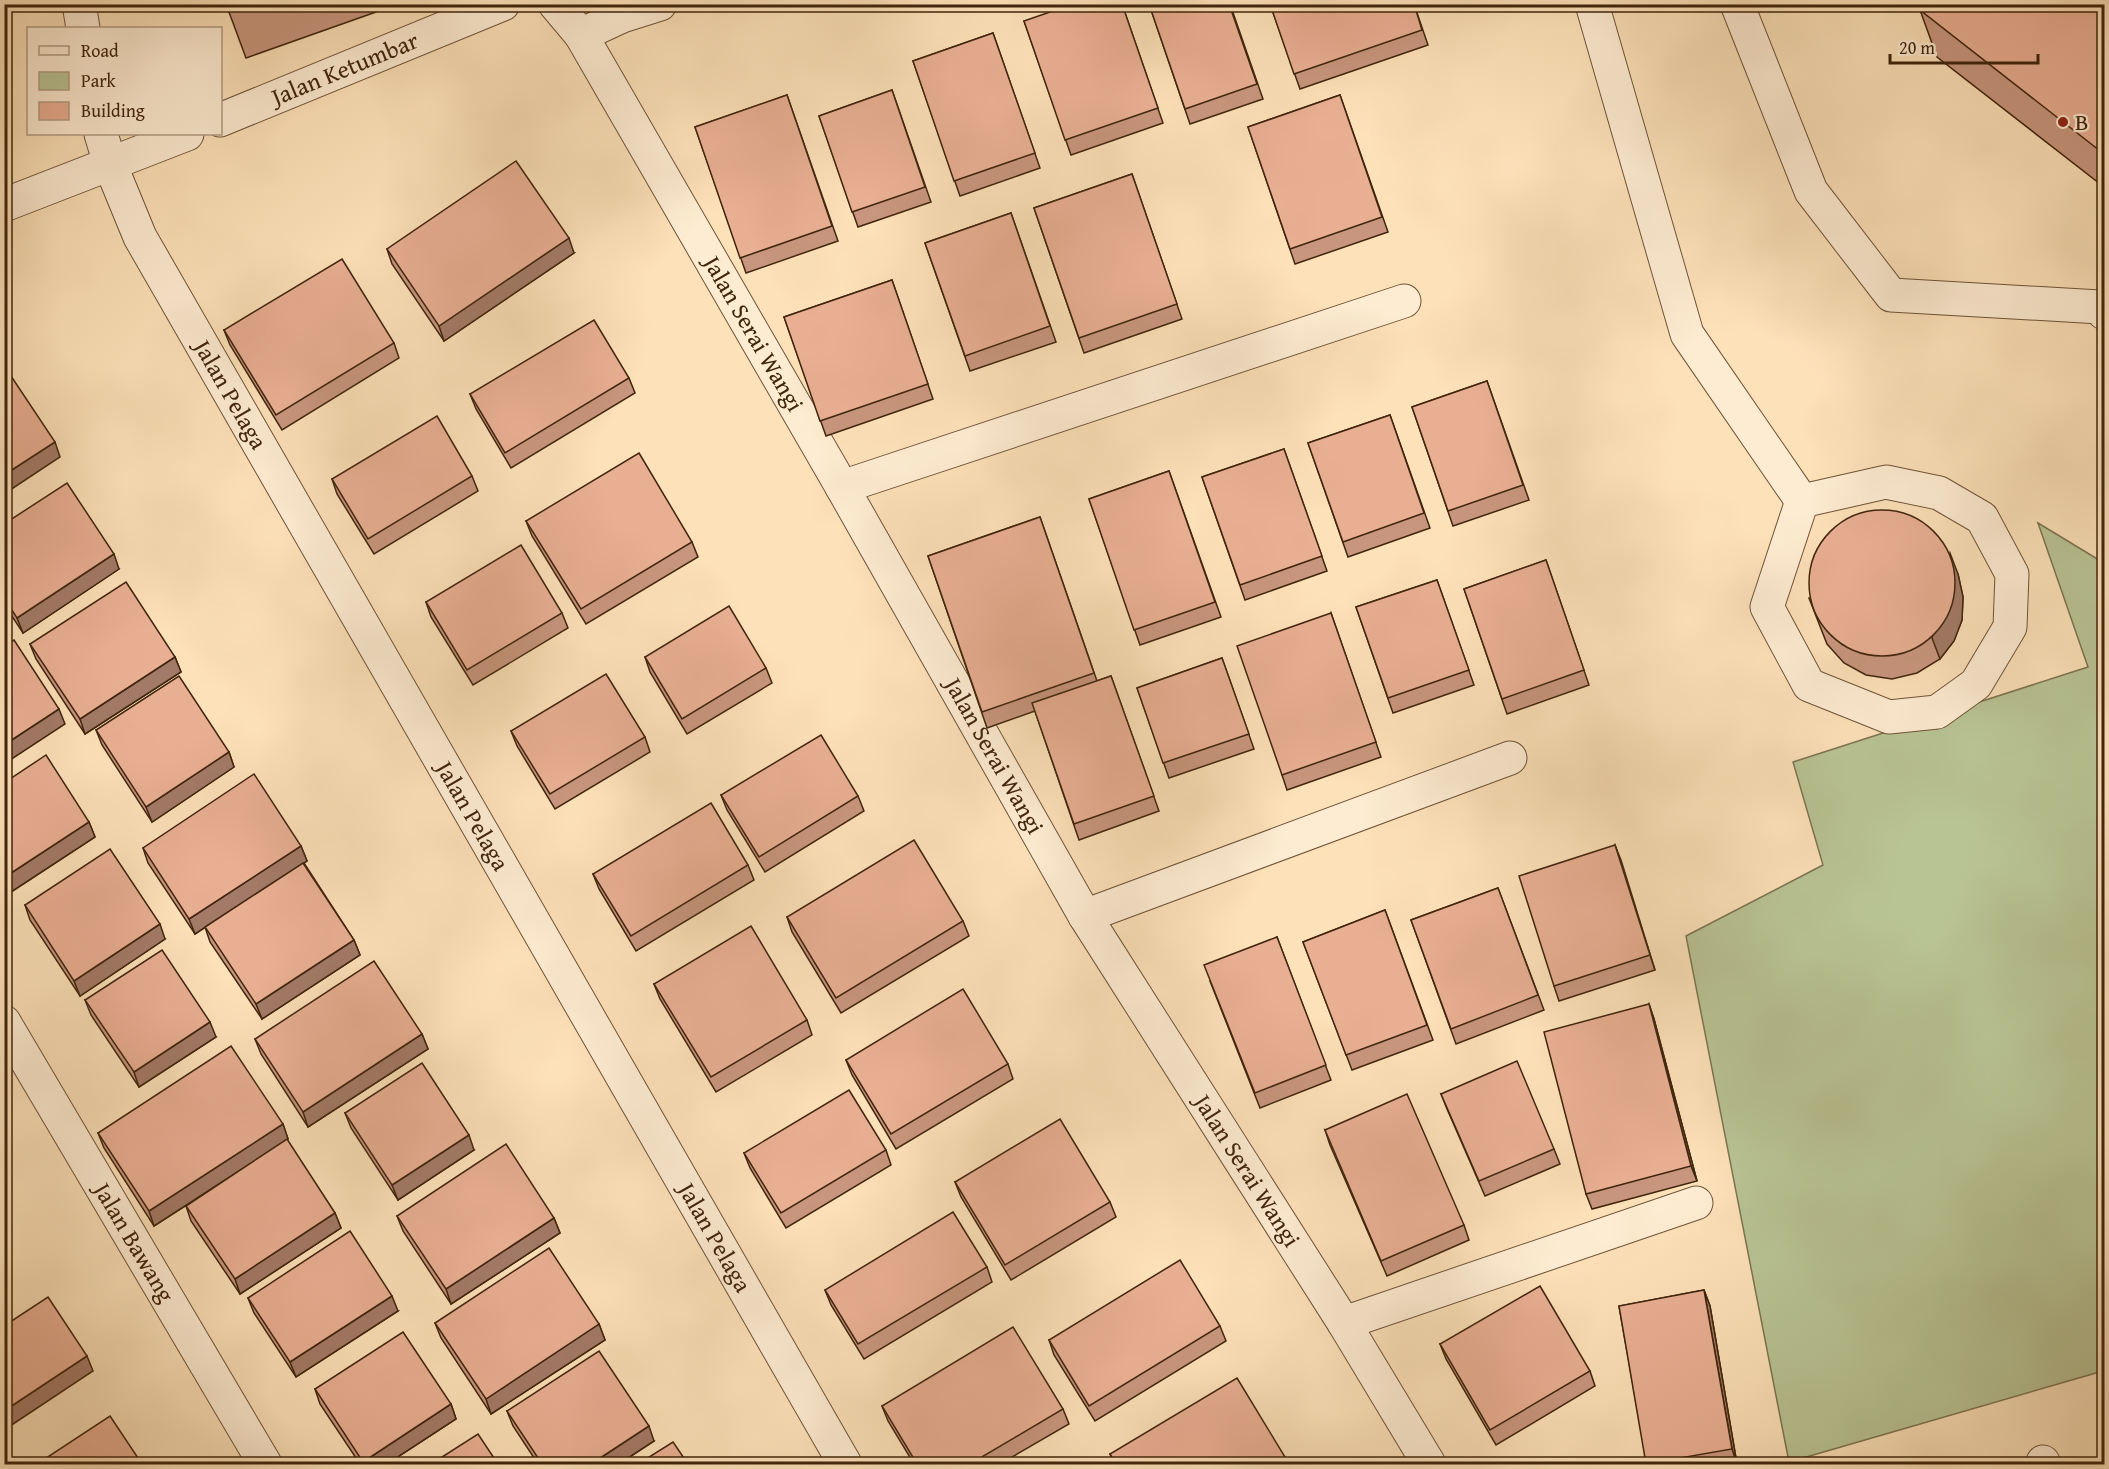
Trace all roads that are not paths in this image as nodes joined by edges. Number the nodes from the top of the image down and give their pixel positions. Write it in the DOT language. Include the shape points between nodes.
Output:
graph roads {
  1 [pos="79,4"];
  2 [pos="504,4"];
  3 [pos="555,4"];
  4 [pos="660,4"];
  5 [pos="1592,4"];
  6 [pos="1737,4"];
  7 [pos="83,27"];
  8 [pos="581,35"];
  9 [pos="222,119"];
  10 [pos="102,135"];
  11 [pos="184,135"];
  12 [pos="110,164"];
  13 [pos="4,205"];
  14 [pos="1404,300"];
  15 [pos="2104,313"];
  16 [pos="842,487"];
  17 [pos="1802,501"];
  18 [pos="1510,758"];
  19 [pos="1085,916"];
  20 [pos="4,1022"];
  21 [pos="1696,1203"];
  22 [pos="1344,1323"];
  23 [pos="265,1464"];
  24 [pos="844,1464"];
  25 [pos="1429,1464"];
  1 -- 7 [label="street"];
  2 -- 9 [label="street, Jalan Ketumbar"];
  3 -- 8 [label="street"];
  4 -- 8 [label="street"];
  5 -- 17 [label="street" via="1687,334"];
  6 -- 15 [label="street" via="1811,190 1891,295 2100,307"];
  8 -- 16 [label="street, Jalan Serai Wangi"];
  10 -- 12 [label="street, Jalan Pelaga"];
  11 -- 12 [label="street"];
  12 -- 13 [label="street"];
  12 -- 24 [label="street, Jalan Pelaga" via="140,237"];
  14 -- 16 [label="street"];
  16 -- 19 [label="street, Jalan Serai Wangi"];
  17 -- 17 [label="street" via="1767,607 1809,685 1889,717 1937,712 1976,684 2010,627 2012,574 1982,518 1939,493 1886,482"];
  18 -- 19 [label="street"];
  19 -- 22 [label="street, Jalan Serai Wangi"];
  20 -- 23 [label="street, Jalan Bawang"];
  21 -- 22 [label="street"];
  22 -- 25 [label="street, Jalan Serai Wangi"];
}
